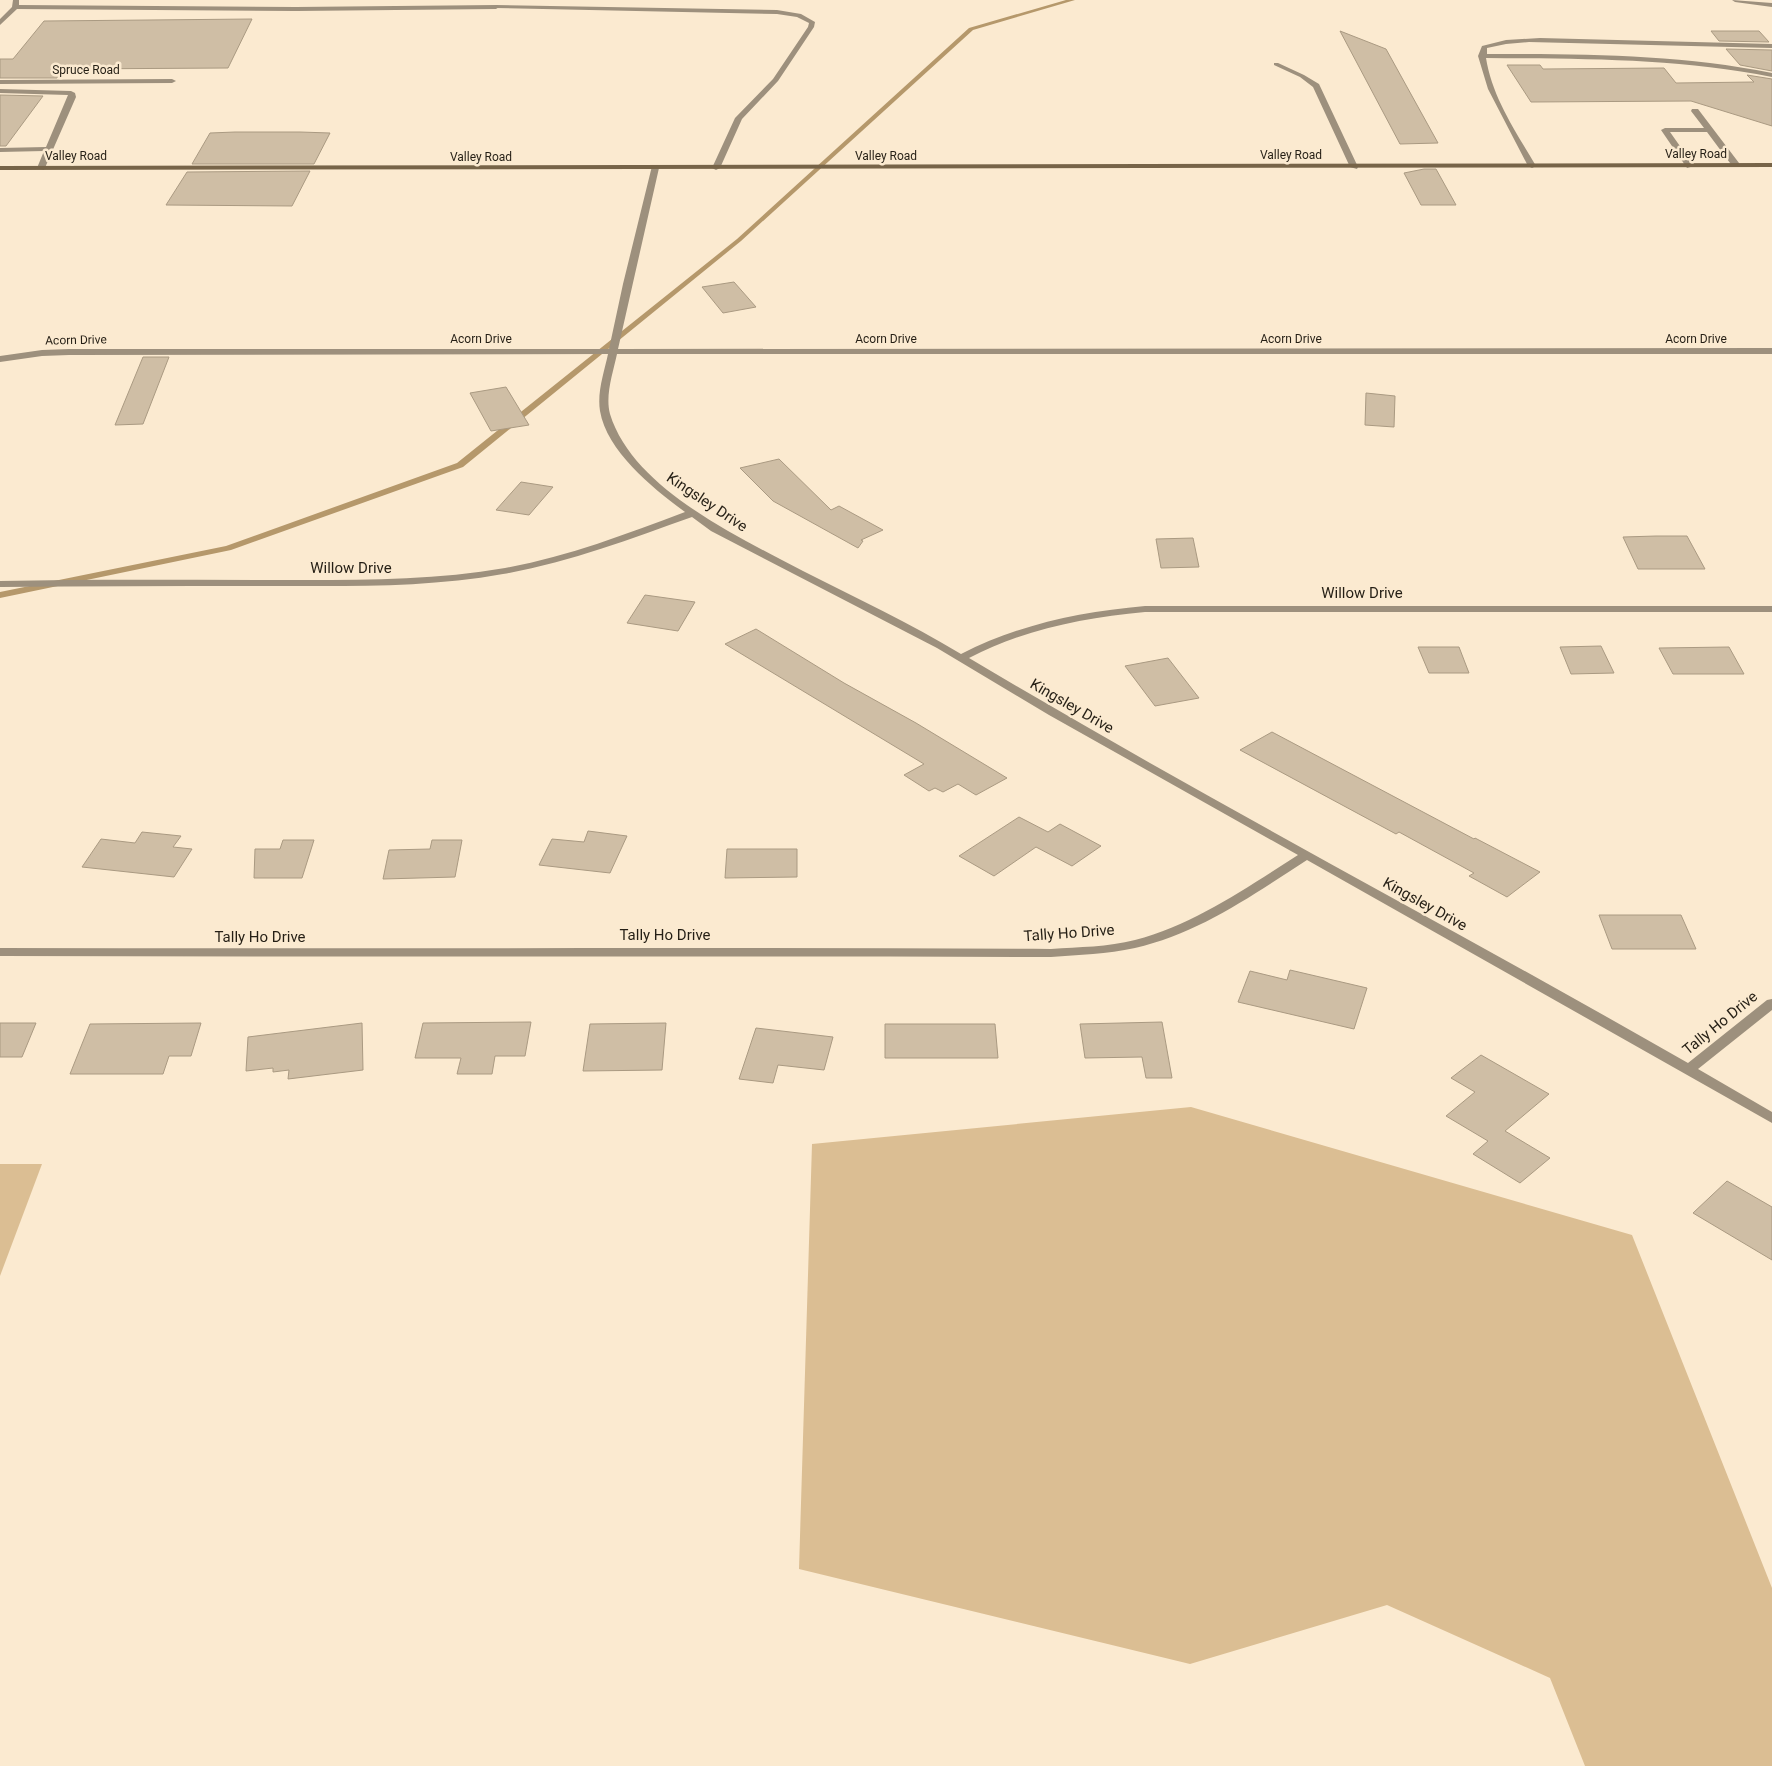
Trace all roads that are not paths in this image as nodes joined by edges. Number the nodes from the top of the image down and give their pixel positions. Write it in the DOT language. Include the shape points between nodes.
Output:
graph roads {
  1 [pos="1735,0"];
  2 [pos="15,4"];
  3 [pos="1772,5"];
  4 [pos="0,23"];
  5 [pos="1772,46"];
  6 [pos="1481,56"];
  7 [pos="1276,64"];
  8 [pos="1772,75"];
  9 [pos="172,81"];
  10 [pos="0,82"];
  11 [pos="0,91"];
  12 [pos="1696,111"];
  13 [pos="1710,130"];
  14 [pos="50,149"];
  15 [pos="0,150"];
  16 [pos="1736,165"];
  17 [pos="1772,165"];
  18 [pos="1532,166"];
  19 [pos="1690,166"];
  20 [pos="1354,167"];
  21 [pos="0,168"];
  22 [pos="42,168"];
  23 [pos="655,168"];
  24 [pos="716,168"];
  25 [pos="1772,351"];
  26 [pos="612,352"];
  27 [pos="0,359"];
  28 [pos="692,513"];
  29 [pos="0,584"];
  30 [pos="1772,609"];
  31 [pos="960,658"];
  32 [pos="1306,855"];
  33 [pos="0,952"];
  34 [pos="1772,1003"];
  35 [pos="1688,1070"];
  36 [pos="1772,1118"];
  1 -- 3 [label="street"];
  2 -- 4 [label="street"];
  2 -- 24 [label="street" via="275,9 496,7 755,11 805,17 812,22 811,27 776,80 739,118"];
  5 -- 6 [label="street" via="1509,40 1484,47"];
  6 -- 8 [label="street" via="1658,58"];
  6 -- 18 [label="street" via="1497,104"];
  7 -- 20 [label="street" via="1316,86"];
  9 -- 10 [label="street, Spruce Road"];
  11 -- 14 [label="street" via="70,93 72,97"];
  12 -- 13 [label="street"];
  13 -- 16 [label="street"];
  13 -- 19 [label="street" via="1665,130"];
  14 -- 15 [label="street"];
  14 -- 22 [label="street"];
  16 -- 17 [label="street, Valley Road"];
  16 -- 19 [label="street, Valley Road"];
  18 -- 19 [label="street, Valley Road"];
  18 -- 20 [label="street, Valley Road"];
  20 -- 24 [label="street, Valley Road"];
  21 -- 22 [label="street, Valley Road"];
  22 -- 23 [label="street, Valley Road"];
  23 -- 24 [label="street, Valley Road"];
  23 -- 26 [label="street, Kingsley Drive"];
  25 -- 26 [label="street, Acorn Drive"];
  26 -- 27 [label="street, Acorn Drive" via="69,352"];
  26 -- 28 [label="street, Kingsley Drive" via="604,394 610,426 626,454 642,472"];
  28 -- 29 [label="street, Willow Drive" via="562,558 474,576 396,582"];
  28 -- 31 [label="street, Kingsley Drive" via="715,529"];
  30 -- 31 [label="street, Willow Drive" via="1145,609 1081,616 1027,628"];
  31 -- 32 [label="street, Kingsley Drive"];
  32 -- 33 [label="street, Tally Ho Drive" via="1213,913 1172,932 1106,949 1051,953"];
  32 -- 35 [label="street, Kingsley Drive"];
  34 -- 35 [label="street, Tally Ho Drive"];
  35 -- 36 [label="street, Kingsley Drive"];
}
